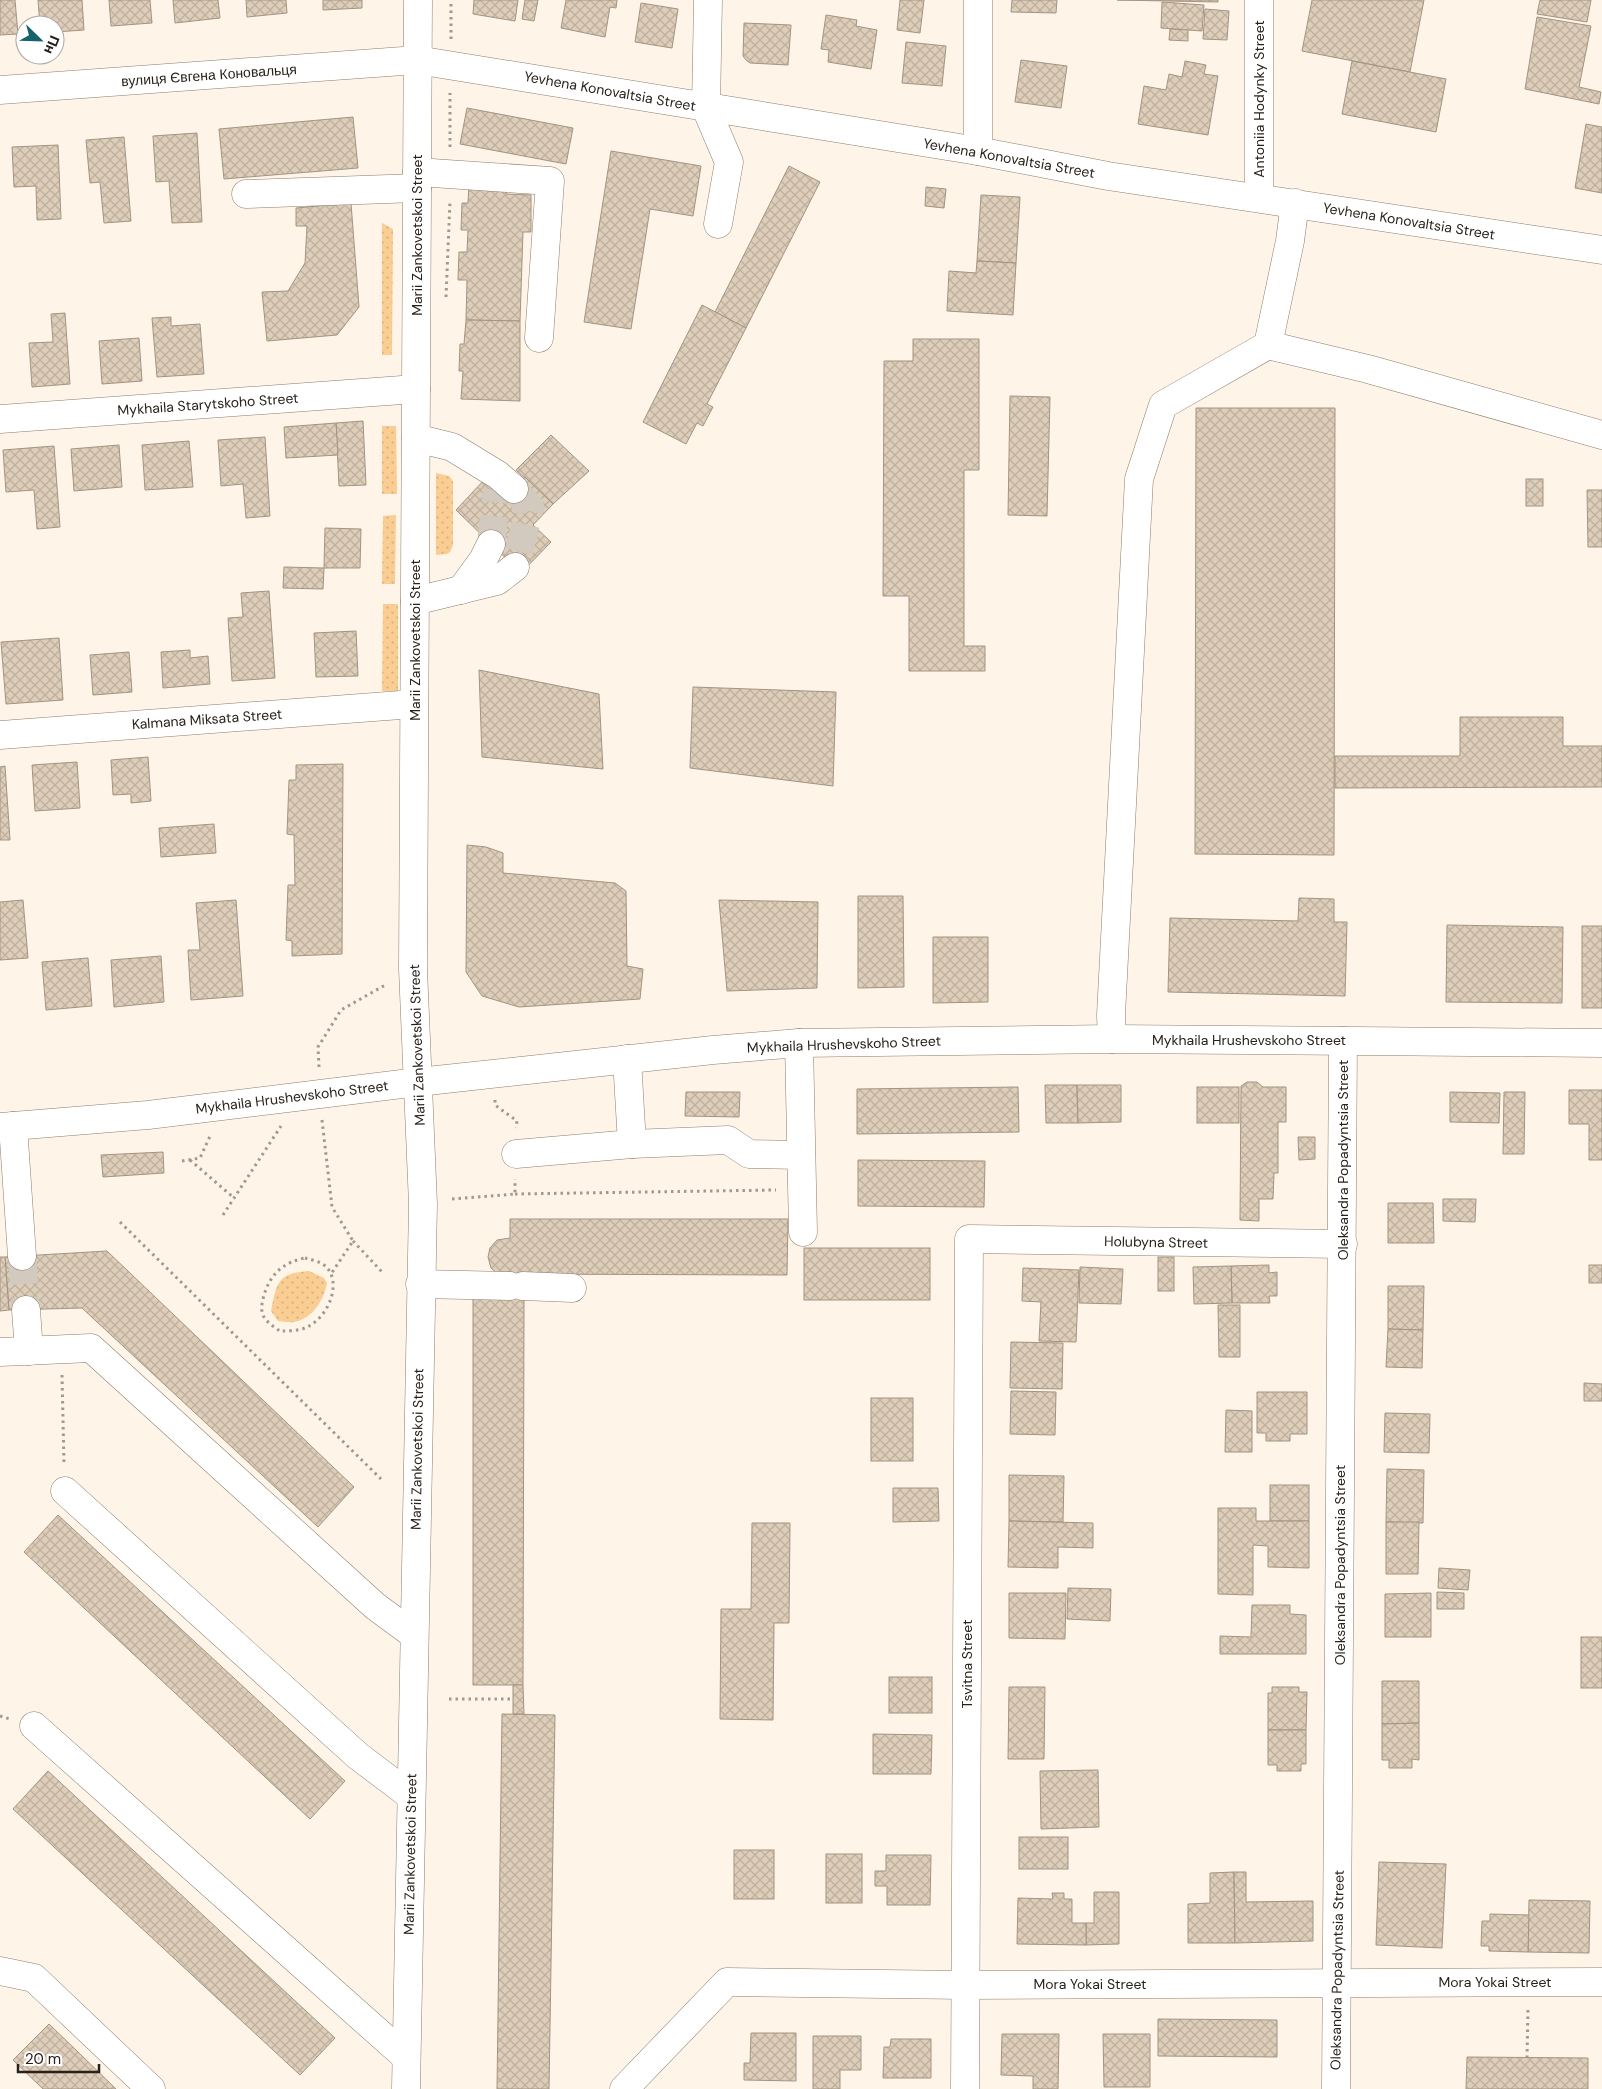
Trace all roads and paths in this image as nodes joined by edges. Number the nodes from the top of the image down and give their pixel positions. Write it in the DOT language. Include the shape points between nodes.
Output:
graph roads {
  1 [pos="418,0"];
  2 [pos="708,0"];
  3 [pos="978,0"];
  4 [pos="1259,0"];
  5 [pos="417,60"];
  6 [pos="0,90"];
  7 [pos="706,108"];
  8 [pos="978,151"];
  9 [pos="450,174"];
  10 [pos="417,180"];
  11 [pos="246,194"];
  12 [pos="1258,197"];
  13 [pos="1295,203"];
  14 [pos="718,224"];
  15 [pos="1602,250"];
  16 [pos="446,302"];
  17 [pos="539,338"];
  18 [pos="1268,345"];
  19 [pos="416,389"];
  20 [pos="0,419"];
  21 [pos="1602,435"];
  22 [pos="416,438"];
  23 [pos="505,490"];
  24 [pos="491,544"];
  25 [pos="515,567"];
  26 [pos="461,590"];
  27 [pos="415,601"];
  28 [pos="414,704"];
  29 [pos="0,735"];
  30 [pos="390,983"];
  31 [pos="1112,1039"];
  32 [pos="1343,1041"];
  33 [pos="799,1043"];
  34 [pos="1602,1043"];
  35 [pos="627,1059"];
  36 [pos="319,1072"];
  37 [pos="418,1082"];
  38 [pos="314,1121"];
  39 [pos="290,1124"];
  40 [pos="6,1126"];
  41 [pos="281,1126"];
  42 [pos="272,1127"];
  43 [pos="219,1133"];
  44 [pos="632,1144"];
  45 [pos="516,1154"];
  46 [pos="801,1156"];
  47 [pos="190,1160"];
  48 [pos="182,1161"];
  49 [pos="802,1190"];
  50 [pos="515,1194"];
  51 [pos="234,1198"];
  52 [pos="223,1216"];
  53 [pos="120,1222"];
  54 [pos="803,1232"];
  55 [pos="969,1239"];
  56 [pos="353,1241"];
  57 [pos="1343,1244"];
  58 [pos="22,1256"];
  59 [pos="382,1272"];
  60 [pos="331,1274"];
  61 [pos="420,1284"];
  62 [pos="572,1288"];
  63 [pos="26,1310"];
  64 [pos="61,1349"];
  65 [pos="29,1351"];
  66 [pos="0,1352"];
  67 [pos="381,1479"];
  68 [pos="64,1491"];
  69 [pos="413,1634"];
  70 [pos="513,1699"];
  71 [pos="449,1700"];
  72 [pos="34,1726"];
  73 [pos="411,1796"];
  74 [pos="0,1971"];
  75 [pos="1529,1981"];
  76 [pos="1337,1982"];
  77 [pos="1602,1982"];
  78 [pos="966,1985"];
  79 [pos="406,2057"];
  80 [pos="1527,2058"];
  81 [pos="151,2089"];
  82 [pos="406,2089"];
  83 [pos="624,2089"];
  84 [pos="965,2089"];
  85 [pos="1336,2089"];
  1 -- 5 [label="street, Marii Zankovetskoi Street"];
  2 -- 7 [label="street"];
  3 -- 8 [label="street"];
  4 -- 12 [label="street, Antoniia Hodynky Street"];
  5 -- 6 [label="street, вулиця Євгена Коновальця"];
  5 -- 7 [label="street, Yevhena Konovaltsia Street"];
  5 -- 10 [label="street, Marii Zankovetskoi Street"];
  7 -- 8 [label="street, Yevhena Konovaltsia Street"];
  7 -- 14 [label="street" via="728,162"];
  8 -- 12 [label="street, Yevhena Konovaltsia Street" via="1108,176"];
  9 -- 10 [label="street"];
  9 -- 16 [label="path"];
  9 -- 17 [label="street" via="550,181"];
  10 -- 11 [label="street"];
  10 -- 19 [label="street, Marii Zankovetskoi Street"];
  12 -- 13 [label="street, Yevhena Konovaltsia Street"];
  13 -- 15 [label="street, Yevhena Konovaltsia Street"];
  13 -- 18 [label="street"];
  18 -- 21 [label="street" via="1368,369"];
  18 -- 31 [label="street" via="1162,405 1138,479"];
  19 -- 20 [label="street, Mykhaila Starytskoho Street"];
  19 -- 22 [label="street, Marii Zankovetskoi Street"];
  22 -- 23 [label="street" via="452,447 476,461 493,482"];
  22 -- 27 [label="street, Marii Zankovetskoi Street"];
  24 -- 26 [label="street"];
  25 -- 26 [label="street" via="497,581"];
  26 -- 27 [label="street"];
  27 -- 28 [label="street, Marii Zankovetskoi Street"];
  28 -- 29 [label="street, Kalmana Miksata Street"];
  28 -- 37 [label="street, Marii Zankovetskoi Street" via="413,970"];
  30 -- 36 [label="path" via="341,1010 318,1047"];
  31 -- 32 [label="street, Mykhaila Hrushevskoho Street"];
  31 -- 33 [label="street, Mykhaila Hrushevskoho Street"];
  32 -- 34 [label="street, Mykhaila Hrushevskoho Street"];
  32 -- 57 [label="street, Oleksandra Popadyntsia Street"];
  33 -- 35 [label="street, Mykhaila Hrushevskoho Street"];
  33 -- 46 [label="street"];
  35 -- 37 [label="street, Mykhaila Hrushevskoho Street"];
  35 -- 44 [label="street"];
  37 -- 40 [label="street, Mykhaila Hrushevskoho Street" via="148,1114"];
  37 -- 61 [label="street, Marii Zankovetskoi Street" via="423,1204"];
  38 -- 56 [label="path" via="322,1120 332,1207"];
  39 -- 41 [label="path"];
  40 -- 58 [label="street"];
  41 -- 42 [label="path"];
  41 -- 51 [label="path"];
  43 -- 47 [label="path" via="211,1134 200,1158"];
  44 -- 45 [label="street"];
  44 -- 46 [label="street" via="728,1140 749,1154"];
  46 -- 49 [label="street"];
  47 -- 48 [label="path"];
  47 -- 51 [label="path"];
  49 -- 50 [label="path"];
  49 -- 54 [label="street"];
  51 -- 52 [label="path"];
  53 -- 67 [label="path"];
  55 -- 57 [label="street, Holubyna Street"];
  55 -- 78 [label="street, Tsvitna Street"];
  56 -- 59 [label="path"];
  56 -- 60 [label="path"];
  57 -- 76 [label="street, Oleksandra Popadyntsia Street"];
  60 -- 60 [label="path" via="323,1264 305,1258 294,1260 276,1272 263,1299 262,1314 268,1323 280,1331 292,1330 307,1327 319,1318 334,1292"];
  61 -- 62 [label="street"];
  61 -- 69 [label="street, Marii Zankovetskoi Street"];
  63 -- 65 [label="street"];
  64 -- 65 [label="street"];
  64 -- 68 [label="path"];
  64 -- 69 [label="street" via="91,1348 368,1600"];
  65 -- 66 [label="street"];
  68 -- 73 [label="street" via="358,1756"];
  69 -- 73 [label="street, Marii Zankovetskoi Street"];
  70 -- 71 [label="path"];
  72 -- 79 [label="street"];
  73 -- 79 [label="street, Marii Zankovetskoi Street"];
  74 -- 81 [label="street" via="34,1978"];
  75 -- 76 [label="street, Mora Yokai Street"];
  75 -- 77 [label="street, Mora Yokai Street"];
  75 -- 80 [label="path"];
  76 -- 78 [label="street, Mora Yokai Street"];
  76 -- 85 [label="street, Oleksandra Popadyntsia Street"];
  78 -- 83 [label="street, Mora Yokai Street" via="727,1982"];
  78 -- 84 [label="street, Tsvitna Street"];
  79 -- 82 [label="street, Marii Zankovetskoi Street"];
}
